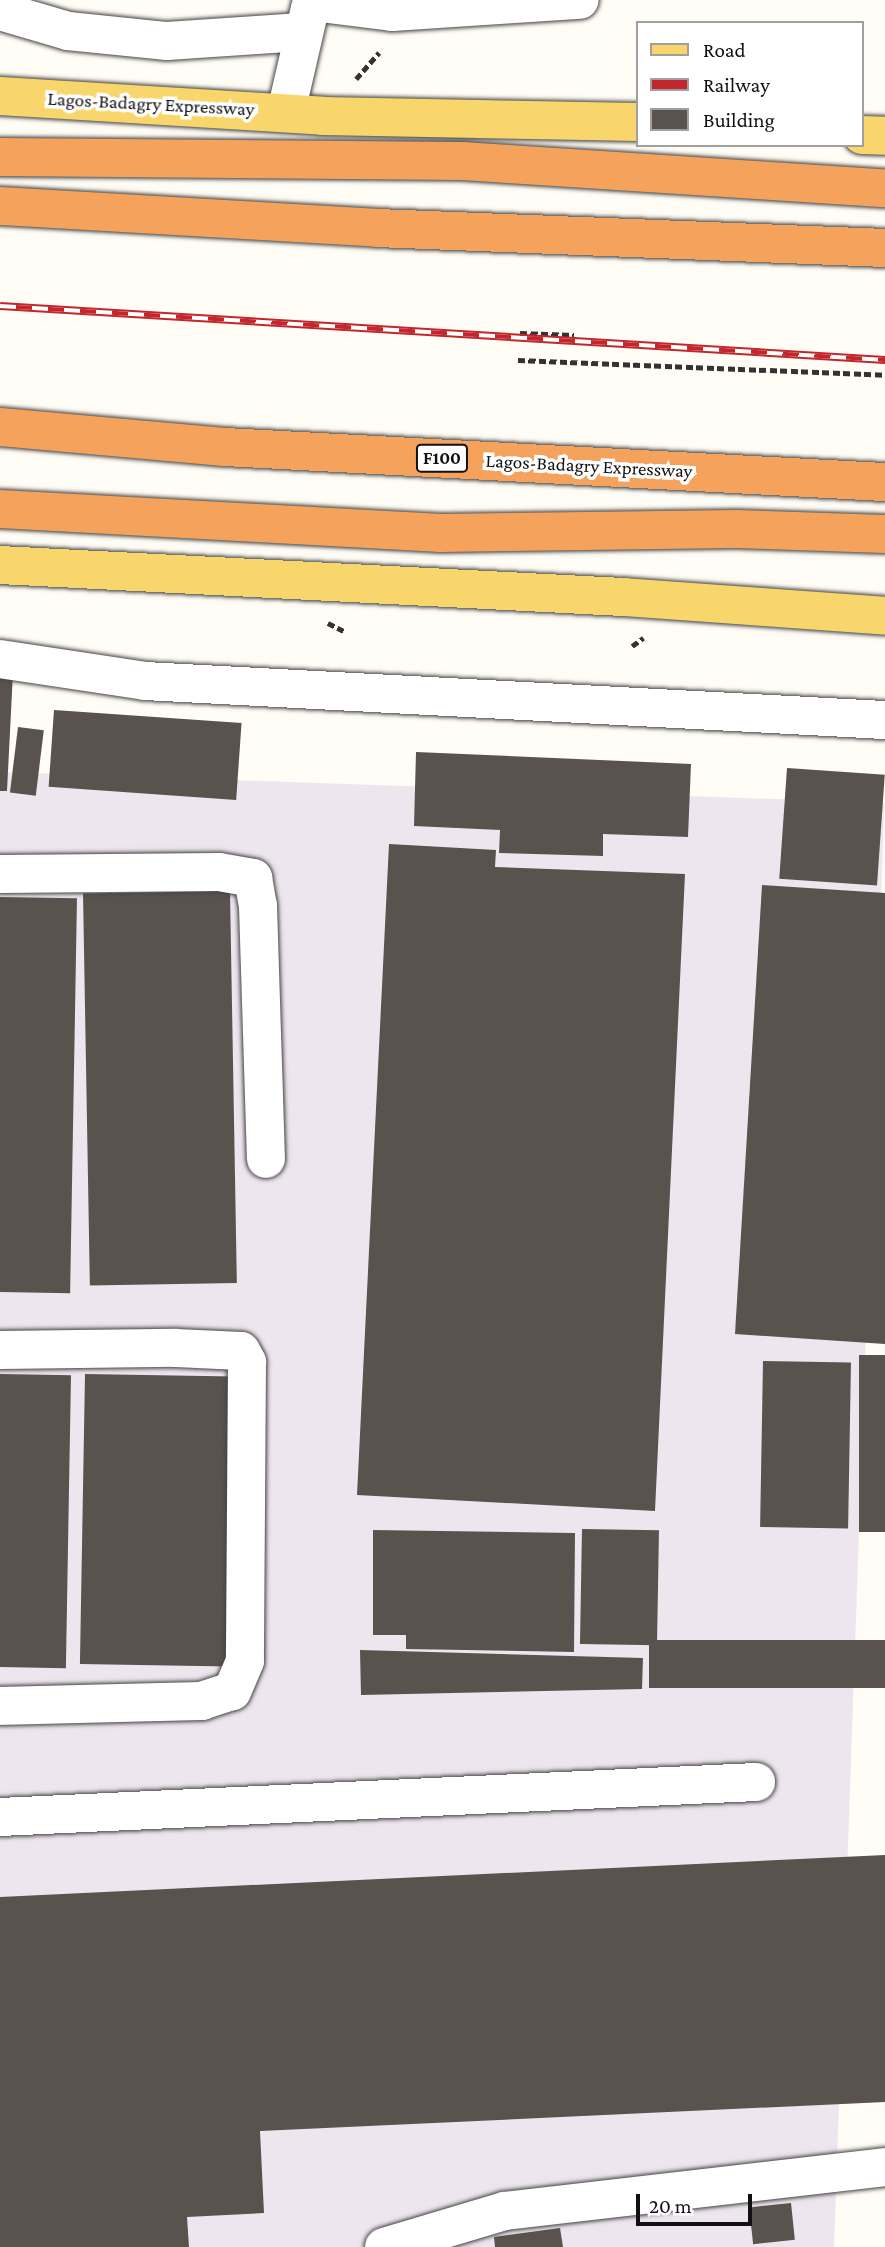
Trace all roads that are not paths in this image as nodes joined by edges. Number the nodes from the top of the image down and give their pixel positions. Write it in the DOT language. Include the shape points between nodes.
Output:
graph roads {
  1 [pos="580,0"];
  2 [pos="0,11"];
  3 [pos="309,11"];
  4 [pos="0,96"];
  5 [pos="286,112"];
  6 [pos="636,122"];
  7 [pos="864,135"];
  8 [pos="885,136"];
  9 [pos="0,157"];
  10 [pos="885,188"];
  11 [pos="0,206"];
  12 [pos="885,248"];
  13 [pos="0,427"];
  14 [pos="885,482"];
  15 [pos="16,509"];
  16 [pos="885,534"];
  17 [pos="0,565"];
  18 [pos="885,616"];
  19 [pos="0,659"];
  20 [pos="885,720"];
  21 [pos="0,874"];
  22 [pos="266,1159"];
  23 [pos="0,1350"];
  24 [pos="0,1706"];
  25 [pos="756,1782"];
  26 [pos="0,1816"];
  27 [pos="885,2167"];
  28 [pos="384,2247"];
  1 -- 3 [label="street" via="393,12"];
  2 -- 3 [label="street" via="68,31 167,41"];
  3 -- 5 [label="street"];
  4 -- 5 [label="main road, Lagos-Badagry Expressway"];
  5 -- 6 [label="main road, Lagos-Badagry Expressway"];
  7 -- 8 [label="main road"];
  9 -- 10 [label="highway" via="462,161"];
  11 -- 12 [label="highway"];
  13 -- 14 [label="highway, Lagos-Badagry Expressway / F100" via="225,447"];
  15 -- 16 [label="highway" via="441,533 736,528"];
  17 -- 18 [label="main road" via="623,597"];
  19 -- 20 [label="street" via="145,681"];
  21 -- 22 [label="street" via="219,872 253,878 258,906"];
  23 -- 24 [label="street" via="241,1351 247,1362 245,1661 232,1691 202,1701"];
  25 -- 26 [label="street"];
  27 -- 28 [label="street" via="505,2211"];
}
